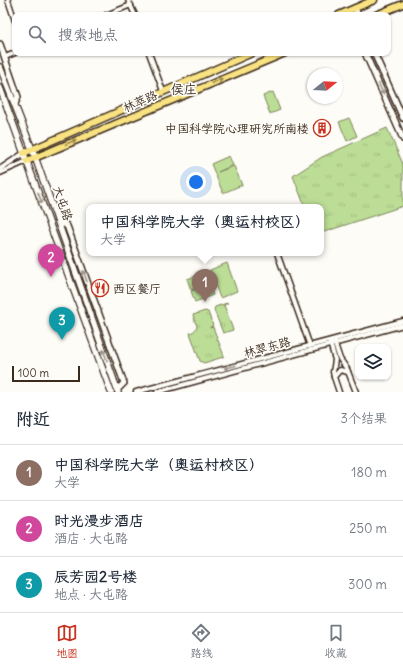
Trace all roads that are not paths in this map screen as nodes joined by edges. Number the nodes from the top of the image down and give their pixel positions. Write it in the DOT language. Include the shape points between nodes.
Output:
graph roads {
  1 [pos="8,0"];
  2 [pos="374,0"];
  3 [pos="130,1"];
  4 [pos="364,2"];
  5 [pos="403,4"];
  6 [pos="355,8"];
  7 [pos="12,12"];
  8 [pos="111,12"];
  9 [pos="134,12"];
  10 [pos="349,12"];
  11 [pos="357,12"];
  12 [pos="383,12"];
  13 [pos="0,44"];
  14 [pos="12,54"];
  15 [pos="150,56"];
  16 [pos="245,56"];
  17 [pos="278,56"];
  18 [pos="366,56"];
  19 [pos="375,56"];
  20 [pos="5,57"];
  21 [pos="0,67"];
  22 [pos="0,88"];
  23 [pos="163,91"];
  24 [pos="16,104"];
  25 [pos="403,118"];
  26 [pos="403,139"];
  27 [pos="46,143"];
  28 [pos="32,149"];
  29 [pos="49,151"];
  30 [pos="24,153"];
  31 [pos="35,157"];
  32 [pos="27,161"];
  33 [pos="0,169"];
  34 [pos="0,173"];
  35 [pos="278,256"];
  36 [pos="403,321"];
  37 [pos="403,325"];
  38 [pos="332,342"];
  39 [pos="310,346"];
  40 [pos="349,373"];
  41 [pos="334,377"];
  42 [pos="118,391"];
  43 [pos="111,392"];
  44 [pos="136,392"];
  45 [pos="157,392"];
  46 [pos="339,392"];
  47 [pos="356,392"];
  1 -- 7 [label="street"];
  2 -- 4 [label="main road"];
  3 -- 8 [label="street"];
  3 -- 9 [label="street"];
  4 -- 6 [label="main road"];
  5 -- 12 [label="main road"];
  6 -- 10 [label="main road"];
  6 -- 11 [label="street"];
  13 -- 20 [label="street"];
  14 -- 20 [label="street"];
  15 -- 23 [label="street"];
  16 -- 23 [label="main road, 林萃路"];
  29 -- 17 [label="main road, 林萃路, one-way"];
  18 -- 26 [label="street, one-way"];
  19 -- 25 [label="street"];
  20 -- 24 [label="street" via="18,97"];
  21 -- 24 [label="main road, 大屯路"];
  22 -- 30 [label="main road, 大屯路"];
  23 -- 27 [label="main road, 林萃路"];
  24 -- 28 [label="main road, 大屯路"];
  27 -- 28 [label="main road, 林萃路"];
  27 -- 29 [label="main road"];
  28 -- 30 [label="main road, 林萃路"];
  28 -- 31 [label="main road, 大屯路"];
  29 -- 31 [label="main road, 林萃路"];
  30 -- 32 [label="main road, 大屯路"];
  30 -- 33 [label="street"];
  31 -- 32 [label="main road, 林萃路"];
  42 -- 31 [label="main road, 大屯路, one-way"];
  32 -- 34 [label="street"];
  32 -- 43 [label="main road, 大屯路, one-way"];
  35 -- 39 [label="street"];
  36 -- 38 [label="street, 林翠东路"];
  37 -- 38 [label="street, 林翠东路"];
  38 -- 39 [label="street, 林翠东路"];
  38 -- 40 [label="street"];
  38 -- 41 [label="street"];
  38 -- 45 [label="street, 林翠东路"];
  39 -- 44 [label="street, 林翠东路, one-way"];
  40 -- 41 [label="street" via="340,370"];
  40 -- 47 [label="street"];
  41 -- 46 [label="street"];
}
